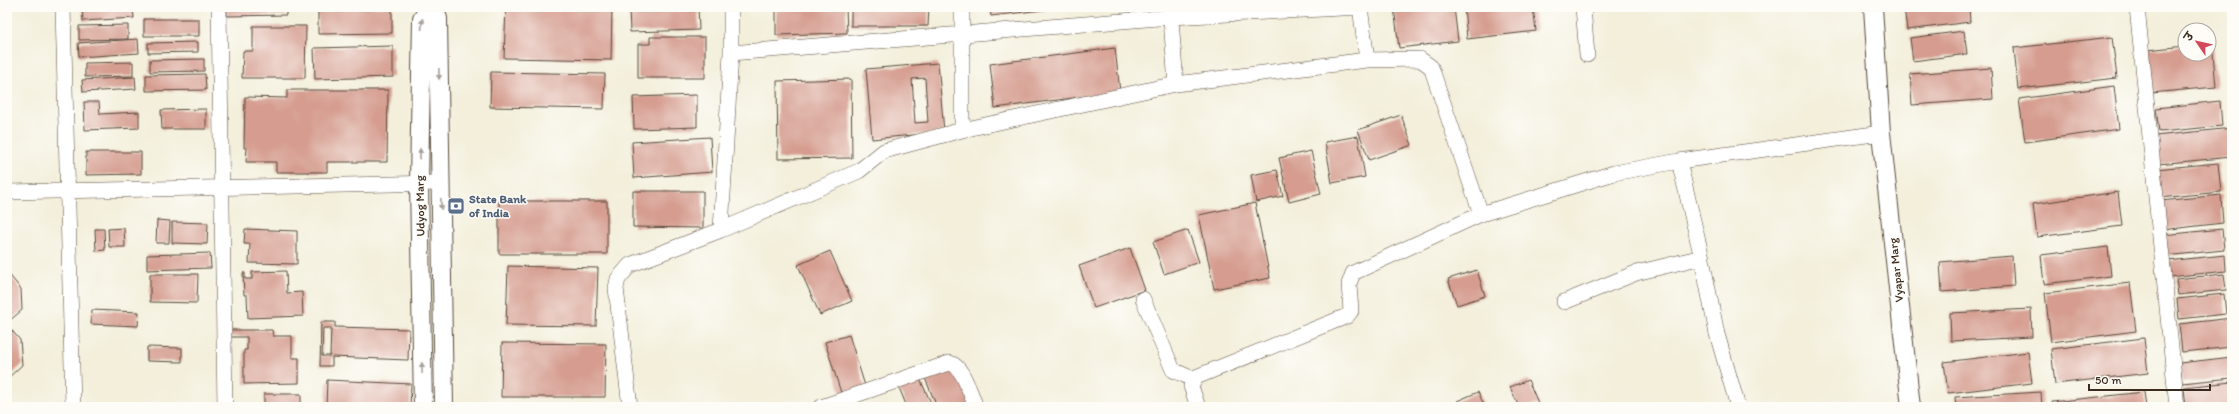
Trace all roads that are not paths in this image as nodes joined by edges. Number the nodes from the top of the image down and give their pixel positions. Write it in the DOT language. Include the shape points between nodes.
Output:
graph roads {
  1 [pos="63,7"];
  2 [pos="219,7"];
  3 [pos="430,7"];
  4 [pos="435,7"];
  5 [pos="730,7"];
  6 [pos="962,7"];
  7 [pos="1360,7"];
  8 [pos="1583,7"];
  9 [pos="1874,7"];
  10 [pos="2137,7"];
  11 [pos="1170,12"];
  12 [pos="963,35"];
  13 [pos="731,53"];
  14 [pos="1588,55"];
  15 [pos="1367,60"];
  16 [pos="1176,84"];
  17 [pos="962,130"];
  18 [pos="1881,133"];
  19 [pos="1679,161"];
  20 [pos="419,183"];
  21 [pos="441,183"];
  22 [pos="222,188"];
  23 [pos="68,191"];
  24 [pos="7,192"];
  25 [pos="1481,214"];
  26 [pos="721,230"];
  27 [pos="1702,257"];
  28 [pos="1143,299"];
  29 [pos="1564,302"];
  30 [pos="1193,379"];
  31 [pos="73,407"];
  32 [pos="225,407"];
  33 [pos="423,407"];
  34 [pos="444,407"];
  35 [pos="630,407"];
  36 [pos="820,407"];
  37 [pos="976,407"];
  38 [pos="1198,407"];
  39 [pos="1738,407"];
  40 [pos="1911,407"];
  41 [pos="2177,407"];
  1 -- 23 [label="street"];
  2 -- 22 [label="street"];
  20 -- 3 [label="street, Udyog Marg, one-way" via="422,18"];
  4 -- 21 [label="street, Udyog Marg, one-way" via="438,20"];
  5 -- 13 [label="street"];
  6 -- 12 [label="street"];
  7 -- 11 [label="street"];
  7 -- 15 [label="street"];
  8 -- 14 [label="street"];
  9 -- 18 [label="street, Vyapar Marg"];
  10 -- 41 [label="street"];
  11 -- 12 [label="street"];
  11 -- 16 [label="street"];
  12 -- 13 [label="street"];
  12 -- 17 [label="street"];
  13 -- 26 [label="street"];
  15 -- 16 [label="street"];
  15 -- 25 [label="street" via="1420,59 1431,67"];
  16 -- 17 [label="street"];
  17 -- 26 [label="street" via="884,151 862,170"];
  18 -- 19 [label="street"];
  18 -- 40 [label="street, Vyapar Marg"];
  19 -- 25 [label="street" via="1614,173"];
  19 -- 27 [label="street"];
  20 -- 21 [label="street"];
  20 -- 22 [label="street"];
  33 -- 20 [label="street, Udyog Marg, one-way"];
  21 -- 34 [label="street, Udyog Marg, one-way"];
  22 -- 23 [label="street"];
  22 -- 32 [label="street"];
  23 -- 24 [label="street"];
  23 -- 31 [label="street"];
  25 -- 30 [label="street" via="1354,273 1349,284 1351,311 1347,316"];
  26 -- 35 [label="street" via="630,265 618,279 616,288"];
  27 -- 29 [label="street" via="1636,273"];
  27 -- 39 [label="street" via="1717,334"];
  28 -- 30 [label="street" via="1173,370"];
  30 -- 38 [label="street" via="1191,386"];
  36 -- 37 [label="street" via="954,363 959,368"];
}
